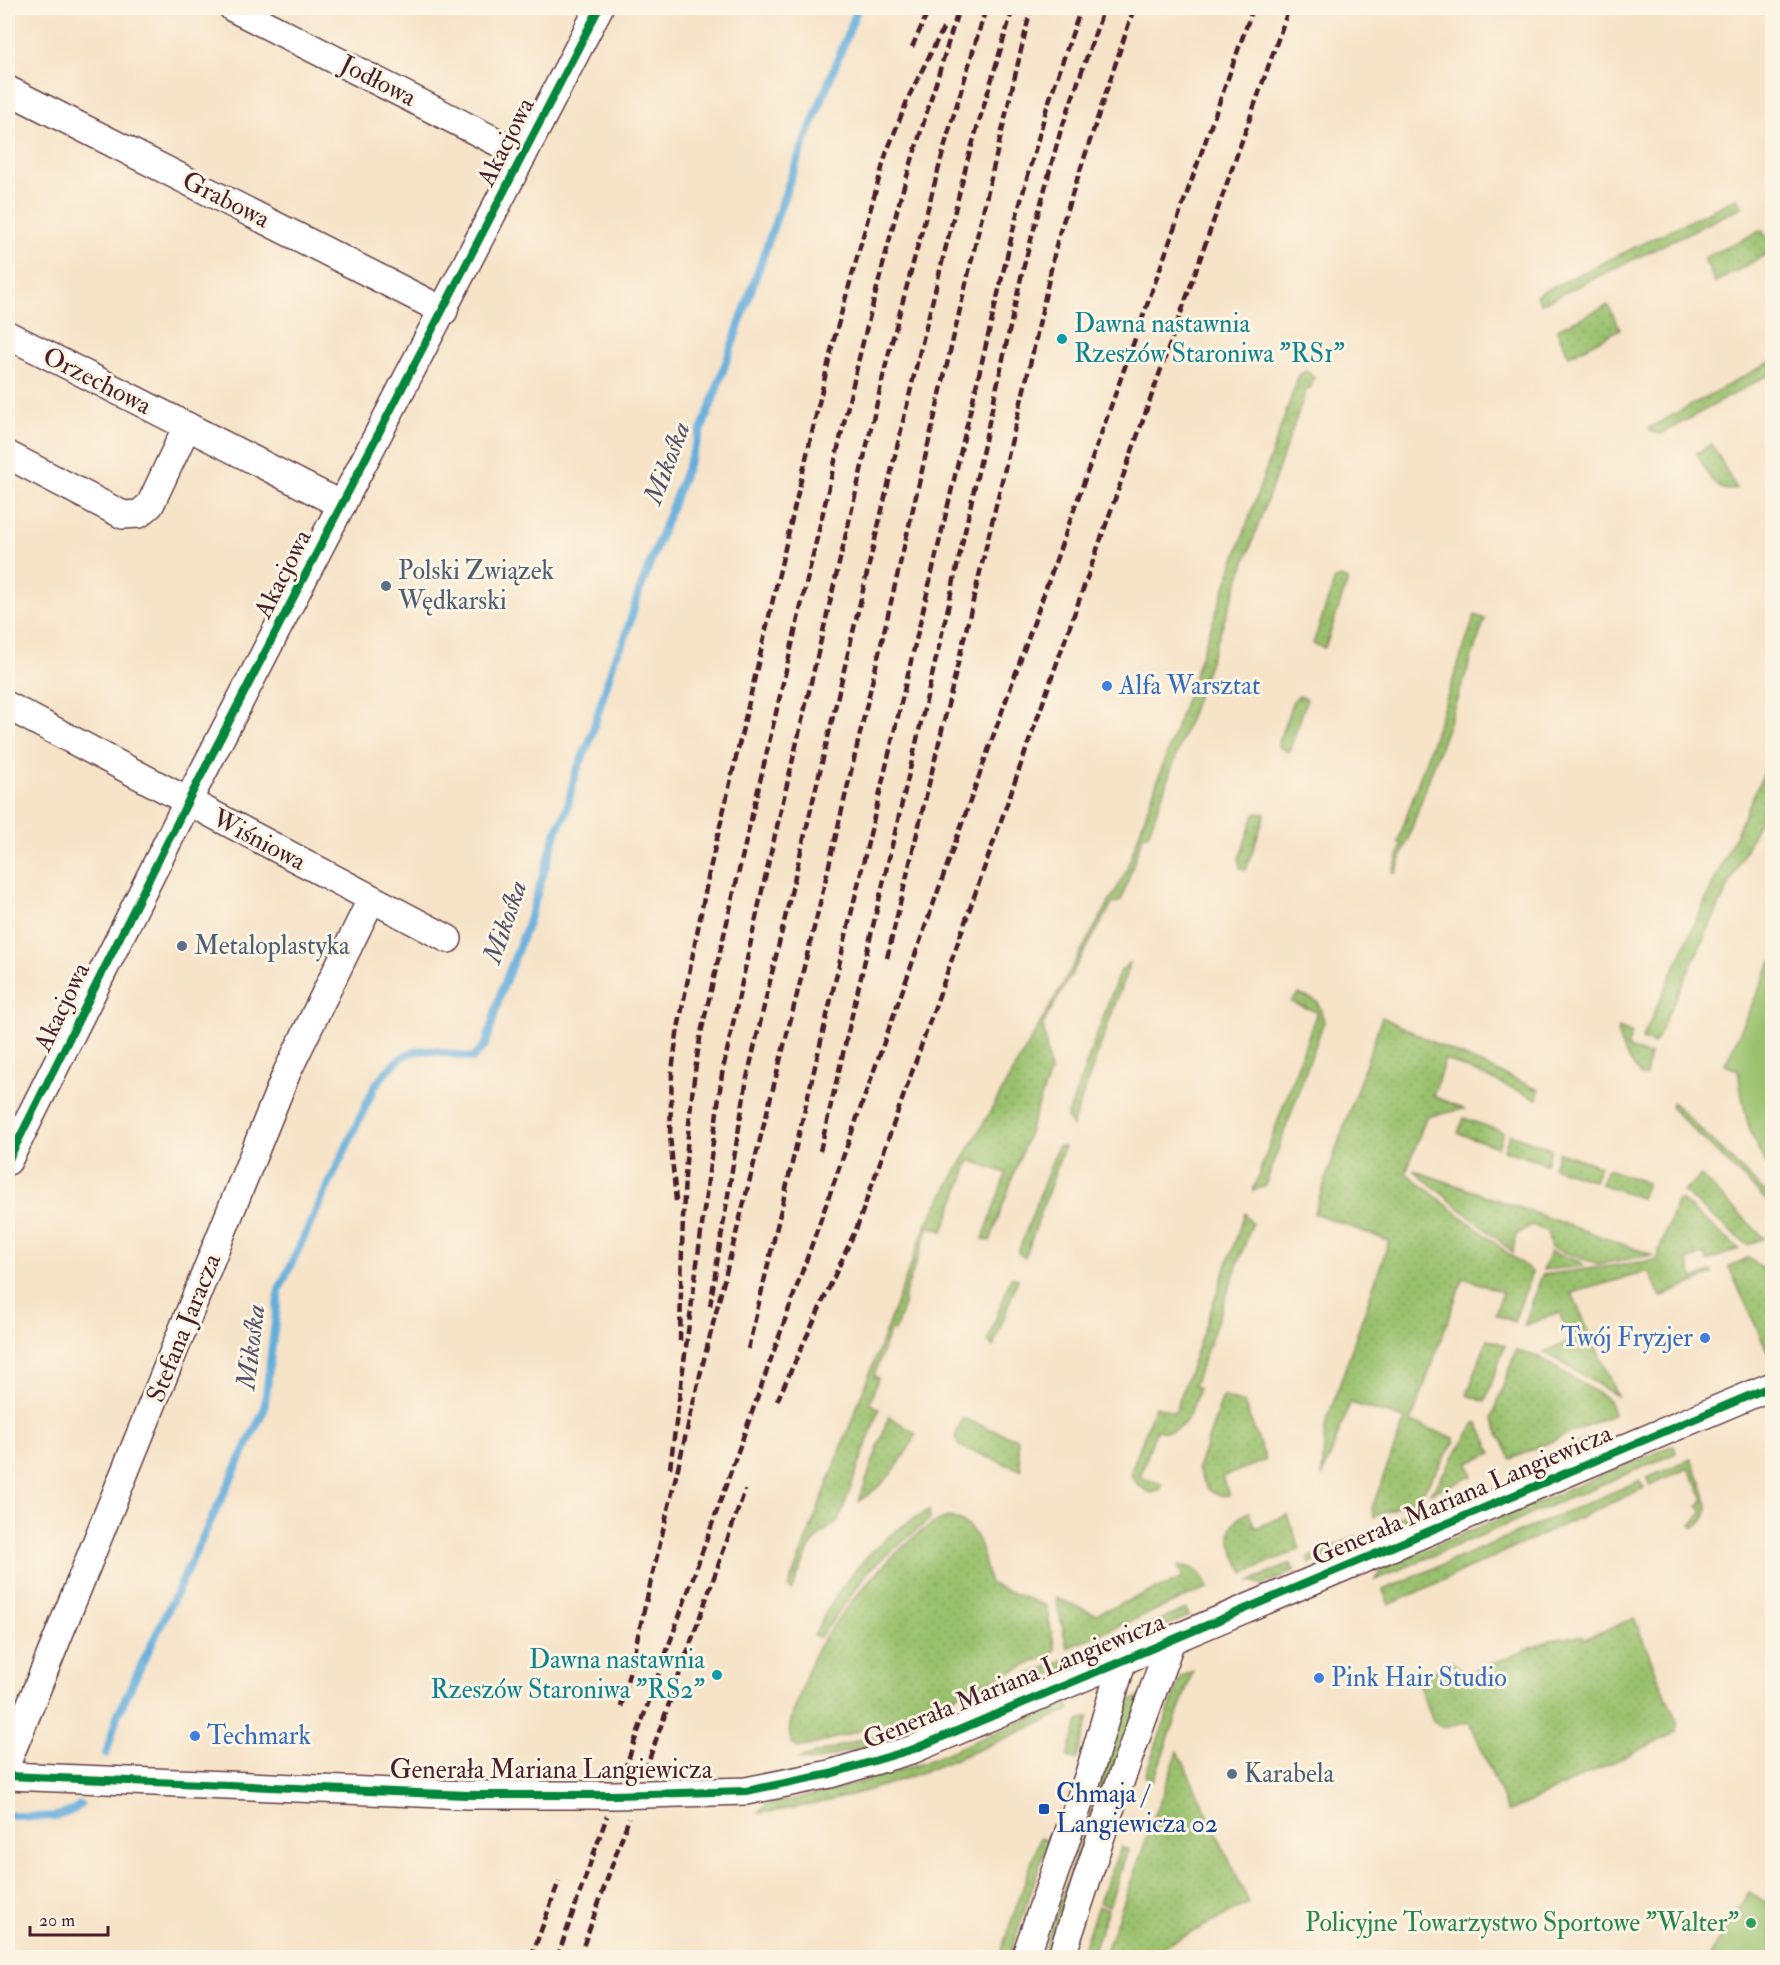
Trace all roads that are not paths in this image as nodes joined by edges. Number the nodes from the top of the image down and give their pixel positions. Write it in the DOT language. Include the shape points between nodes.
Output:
graph roads {
  1 [pos="233,8"];
  2 [pos="590,10"];
  3 [pos="8,90"];
  4 [pos="524,154"];
  5 [pos="444,311"];
  6 [pos="8,335"];
  7 [pos="187,426"];
  8 [pos="8,455"];
  9 [pos="342,505"];
  10 [pos="8,706"];
  11 [pos="188,801"];
  12 [pos="371,900"];
  13 [pos="448,939"];
  14 [pos="8,1159"];
  15 [pos="1773,1386"];
  16 [pos="1171,1641"];
  17 [pos="1122,1662"];
  18 [pos="8,1760"];
  19 [pos="8,1776"];
  20 [pos="1025,1958"];
  21 [pos="1061,1958"];
  1 -- 4 [label="street, Jodłowa"];
  2 -- 4 [label="street, Akacjowa"];
  3 -- 5 [label="street, Grabowa"];
  4 -- 5 [label="street, Akacjowa"];
  5 -- 9 [label="street, Akacjowa"];
  6 -- 7 [label="street, Orzechowa"];
  7 -- 8 [label="street" via="150,505 139,514 123,515"];
  7 -- 9 [label="street, Orzechowa"];
  9 -- 11 [label="street, Akacjowa"];
  10 -- 11 [label="street, Wiśniowa"];
  11 -- 12 [label="street, Wiśniowa"];
  11 -- 14 [label="street, Akacjowa"];
  12 -- 13 [label="street, Wiśniowa"];
  12 -- 18 [label="street, Stefana Jaracza" via="286,1072"];
  15 -- 16 [label="street, Generała Mariana Langiewicza"];
  16 -- 17 [label="street, Generała Mariana Langiewicza"];
  16 -- 21 [label="street"];
  17 -- 19 [label="street, Generała Mariana Langiewicza" via="914,1749 830,1774 746,1791 615,1796 467,1795"];
  17 -- 20 [label="street" via="1088,1777"];
}
